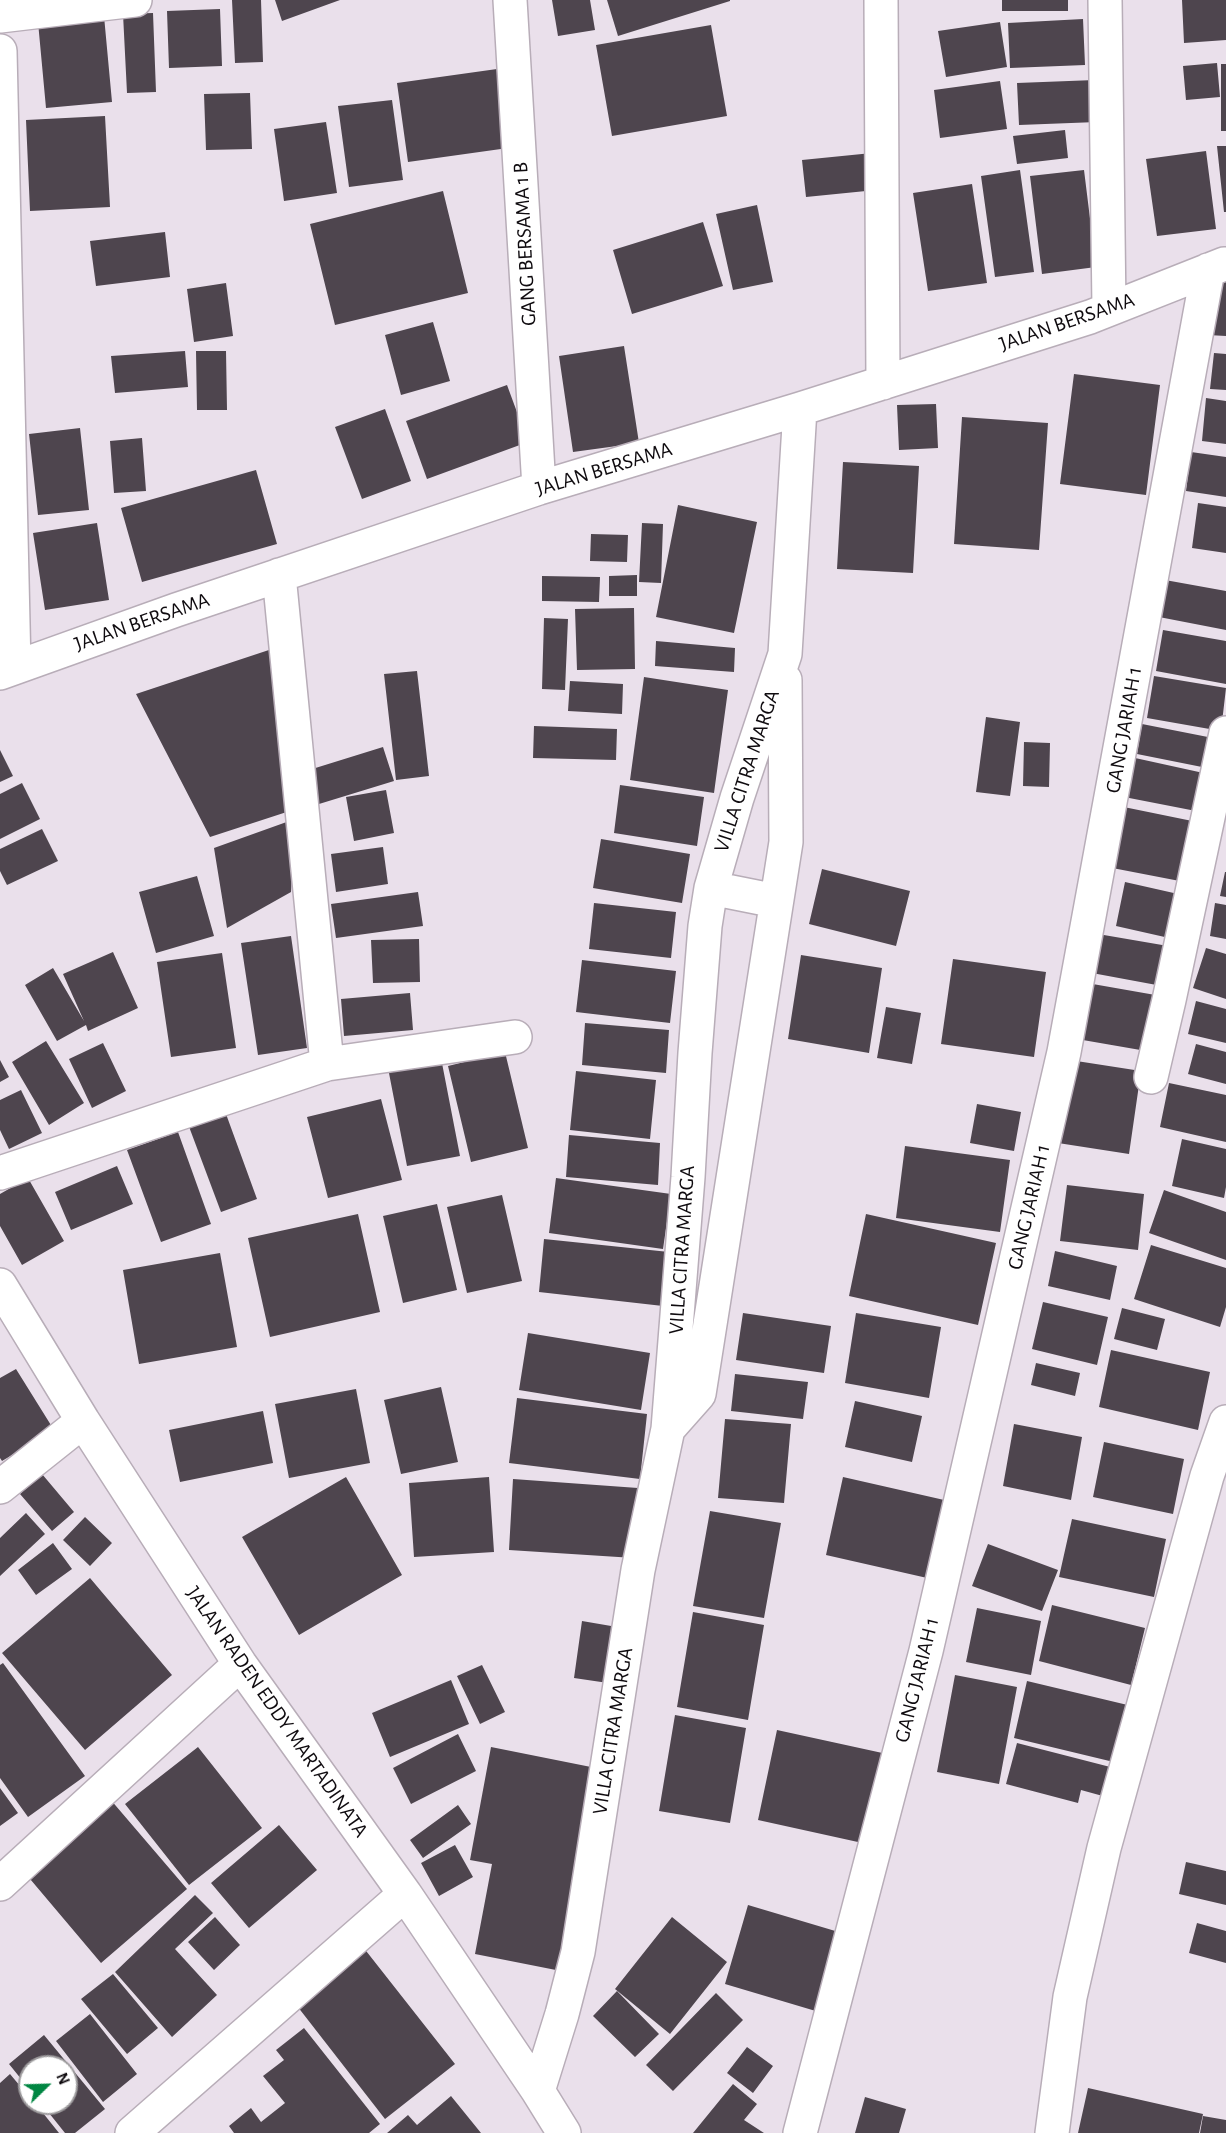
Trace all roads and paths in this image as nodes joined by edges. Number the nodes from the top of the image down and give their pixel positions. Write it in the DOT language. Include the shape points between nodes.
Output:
graph roads {
  1 [pos="135,0"];
  2 [pos="510,0"];
  3 [pos="881,0"];
  4 [pos="1105,0"];
  5 [pos="0,16"];
  6 [pos="0,51"];
  7 [pos="1217,266"];
  8 [pos="1109,309"];
  9 [pos="883,383"];
  10 [pos="800,409"];
  11 [pos="539,488"];
  12 [pos="279,575"];
  13 [pos="785,654"];
  14 [pos="7,670"];
  15 [pos="1226,733"];
  16 [pos="711,888"];
  17 [pos="776,901"];
  18 [pos="515,1037"];
  19 [pos="327,1064"];
  20 [pos="1151,1077"];
  21 [pos="0,1173"];
  22 [pos="0,1285"];
  23 [pos="83,1421"];
  24 [pos="1226,1422"];
  25 [pos="668,1429"];
  26 [pos="0,1487"];
  27 [pos="240,1664"];
  28 [pos="0,1884"];
  29 [pos="405,1894"];
  30 [pos="538,2091"];
  31 [pos="132,2133"];
  32 [pos="564,2133"];
  33 [pos="800,2133"];
  34 [pos="1052,2133"];
  1 -- 5 [label="street"];
  2 -- 11 [label="street, GANG BERSAMA 1 B"];
  3 -- 9 [label="street"];
  4 -- 8 [label="street"];
  6 -- 14 [label="street"];
  7 -- 8 [label="street, JALAN BERSAMA"];
  7 -- 33 [label="street, GANG JARIAH 1" via="1064,1052 926,1651"];
  8 -- 9 [label="street, JALAN BERSAMA"];
  9 -- 10 [label="street, JALAN BERSAMA"];
  10 -- 11 [label="street, JALAN BERSAMA"];
  10 -- 13 [label="street, VILLA CITRA MARGA"];
  11 -- 12 [label="street, JALAN BERSAMA"];
  12 -- 14 [label="street, JALAN BERSAMA"];
  12 -- 19 [label="street"];
  13 -- 16 [label="street, VILLA CITRA MARGA" via="736,798"];
  13 -- 17 [label="street" via="786,842"];
  15 -- 20 [label="street"];
  16 -- 17 [label="street"];
  16 -- 25 [label="street, VILLA CITRA MARGA"];
  17 -- 25 [label="street" via="699,1394"];
  18 -- 19 [label="street"];
  19 -- 21 [label="street"];
  22 -- 23 [label="street, JALAN RADEN EDDY MARTADINATA"];
  23 -- 26 [label="street"];
  23 -- 27 [label="street, JALAN RADEN EDDY MARTADINATA"];
  24 -- 34 [label="street" via="1207,1476 1104,1848 1070,1997"];
  25 -- 30 [label="street, VILLA CITRA MARGA" via="639,1570 578,1952"];
  27 -- 28 [label="street"];
  27 -- 29 [label="street, JALAN RADEN EDDY MARTADINATA"];
  29 -- 30 [label="street, JALAN RADEN EDDY MARTADINATA"];
  29 -- 31 [label="street"];
  30 -- 32 [label="street, JALAN RADEN EDDY MARTADINATA"];
}
